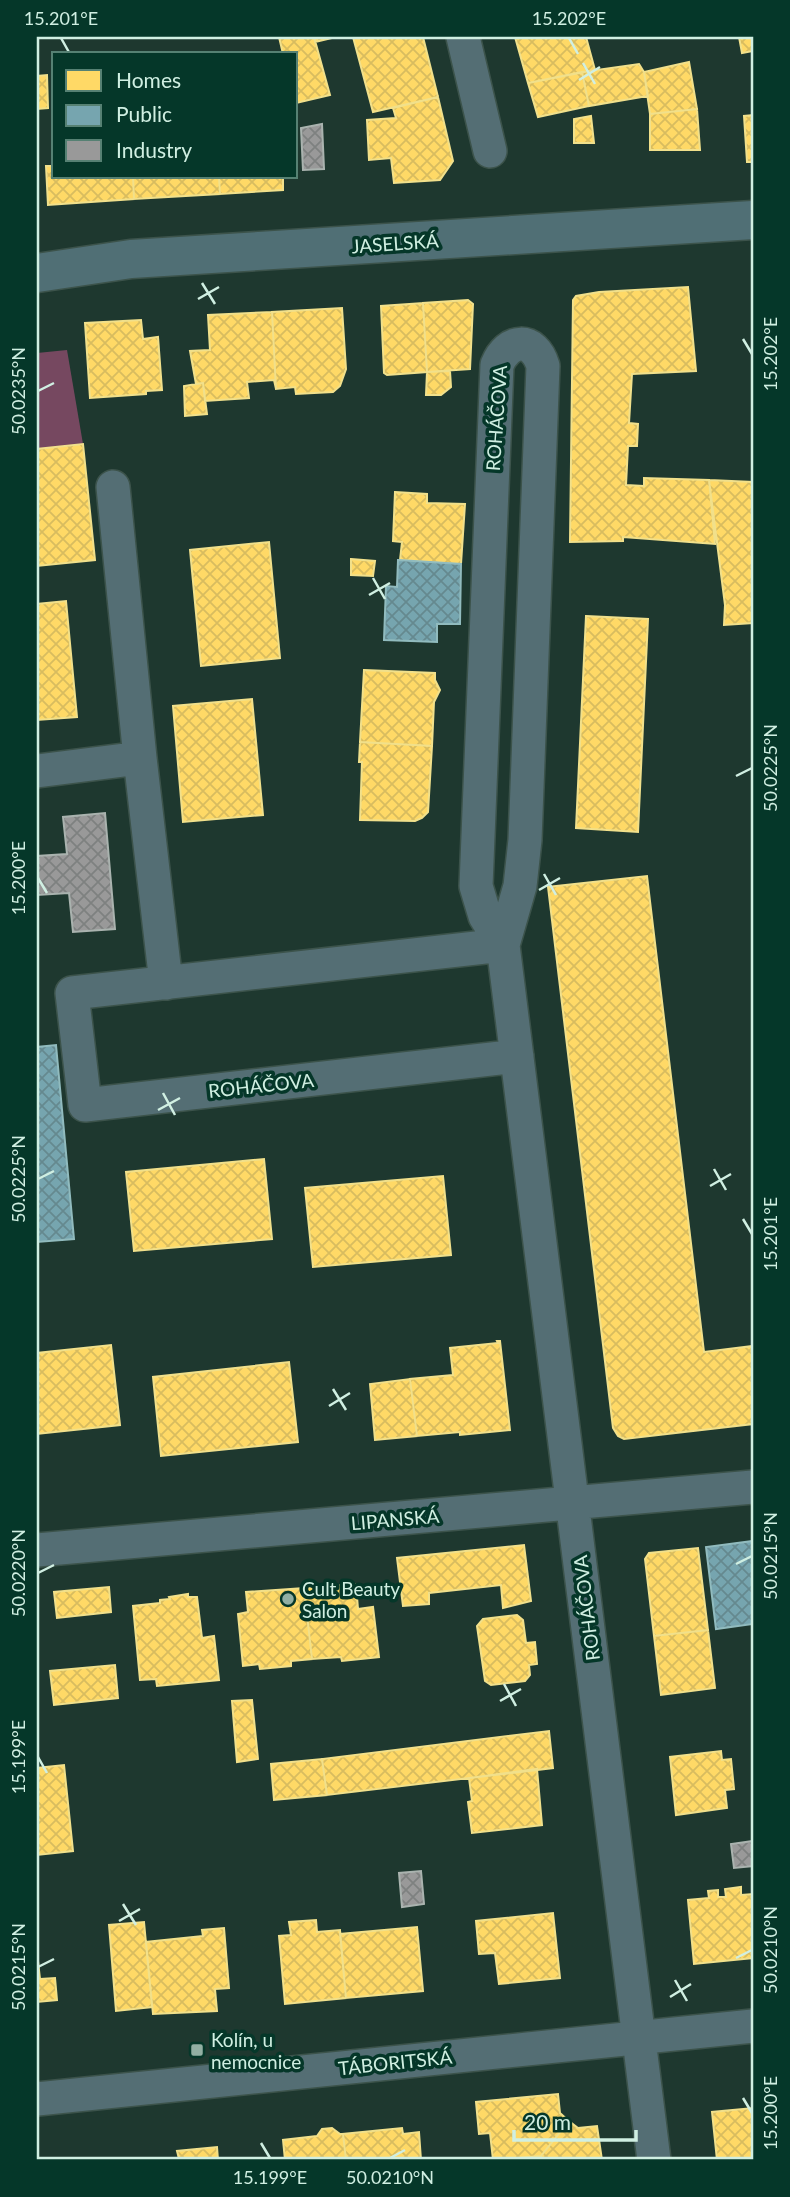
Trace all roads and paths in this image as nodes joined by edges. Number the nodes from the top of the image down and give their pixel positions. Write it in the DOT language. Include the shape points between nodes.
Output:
graph roads {
  1 [pos="463,37"];
  2 [pos="490,151"];
  3 [pos="753,220"];
  4 [pos="37,273"];
  5 [pos="113,487"];
  6 [pos="140,758"];
  7 [pos="37,771"];
  8 [pos="503,945"];
  9 [pos="166,983"];
  10 [pos="517,1056"];
  11 [pos="753,1487"];
  12 [pos="573,1504"];
  13 [pos="37,1550"];
  14 [pos="753,2025"];
  15 [pos="639,2037"];
  16 [pos="37,2099"];
  17 [pos="654,2160"];
  1 -- 2 [label="street"];
  3 -- 4 [label="street, JASELSKÁ" via="131,259"];
  5 -- 6 [label="street"];
  6 -- 7 [label="street"];
  6 -- 9 [label="street"];
  8 -- 8 [label="street, ROHÁČOVA" via="520,886 525,840 543,366 540,355 521,344 509,346 497,365 476,886 485,916"];
  8 -- 9 [label="street, ROHÁČOVA"];
  8 -- 10 [label="street, ROHÁČOVA"];
  9 -- 10 [label="street, ROHÁČOVA" via="72,993 85,1105"];
  10 -- 12 [label="street, ROHÁČOVA"];
  11 -- 12 [label="street, LIPANSKÁ"];
  12 -- 13 [label="street, LIPANSKÁ"];
  12 -- 15 [label="street, ROHÁČOVA"];
  14 -- 15 [label="street, TÁBORITSKÁ"];
  15 -- 16 [label="street, TÁBORITSKÁ"];
  15 -- 17 [label="street, ROHÁČOVA"];
}
